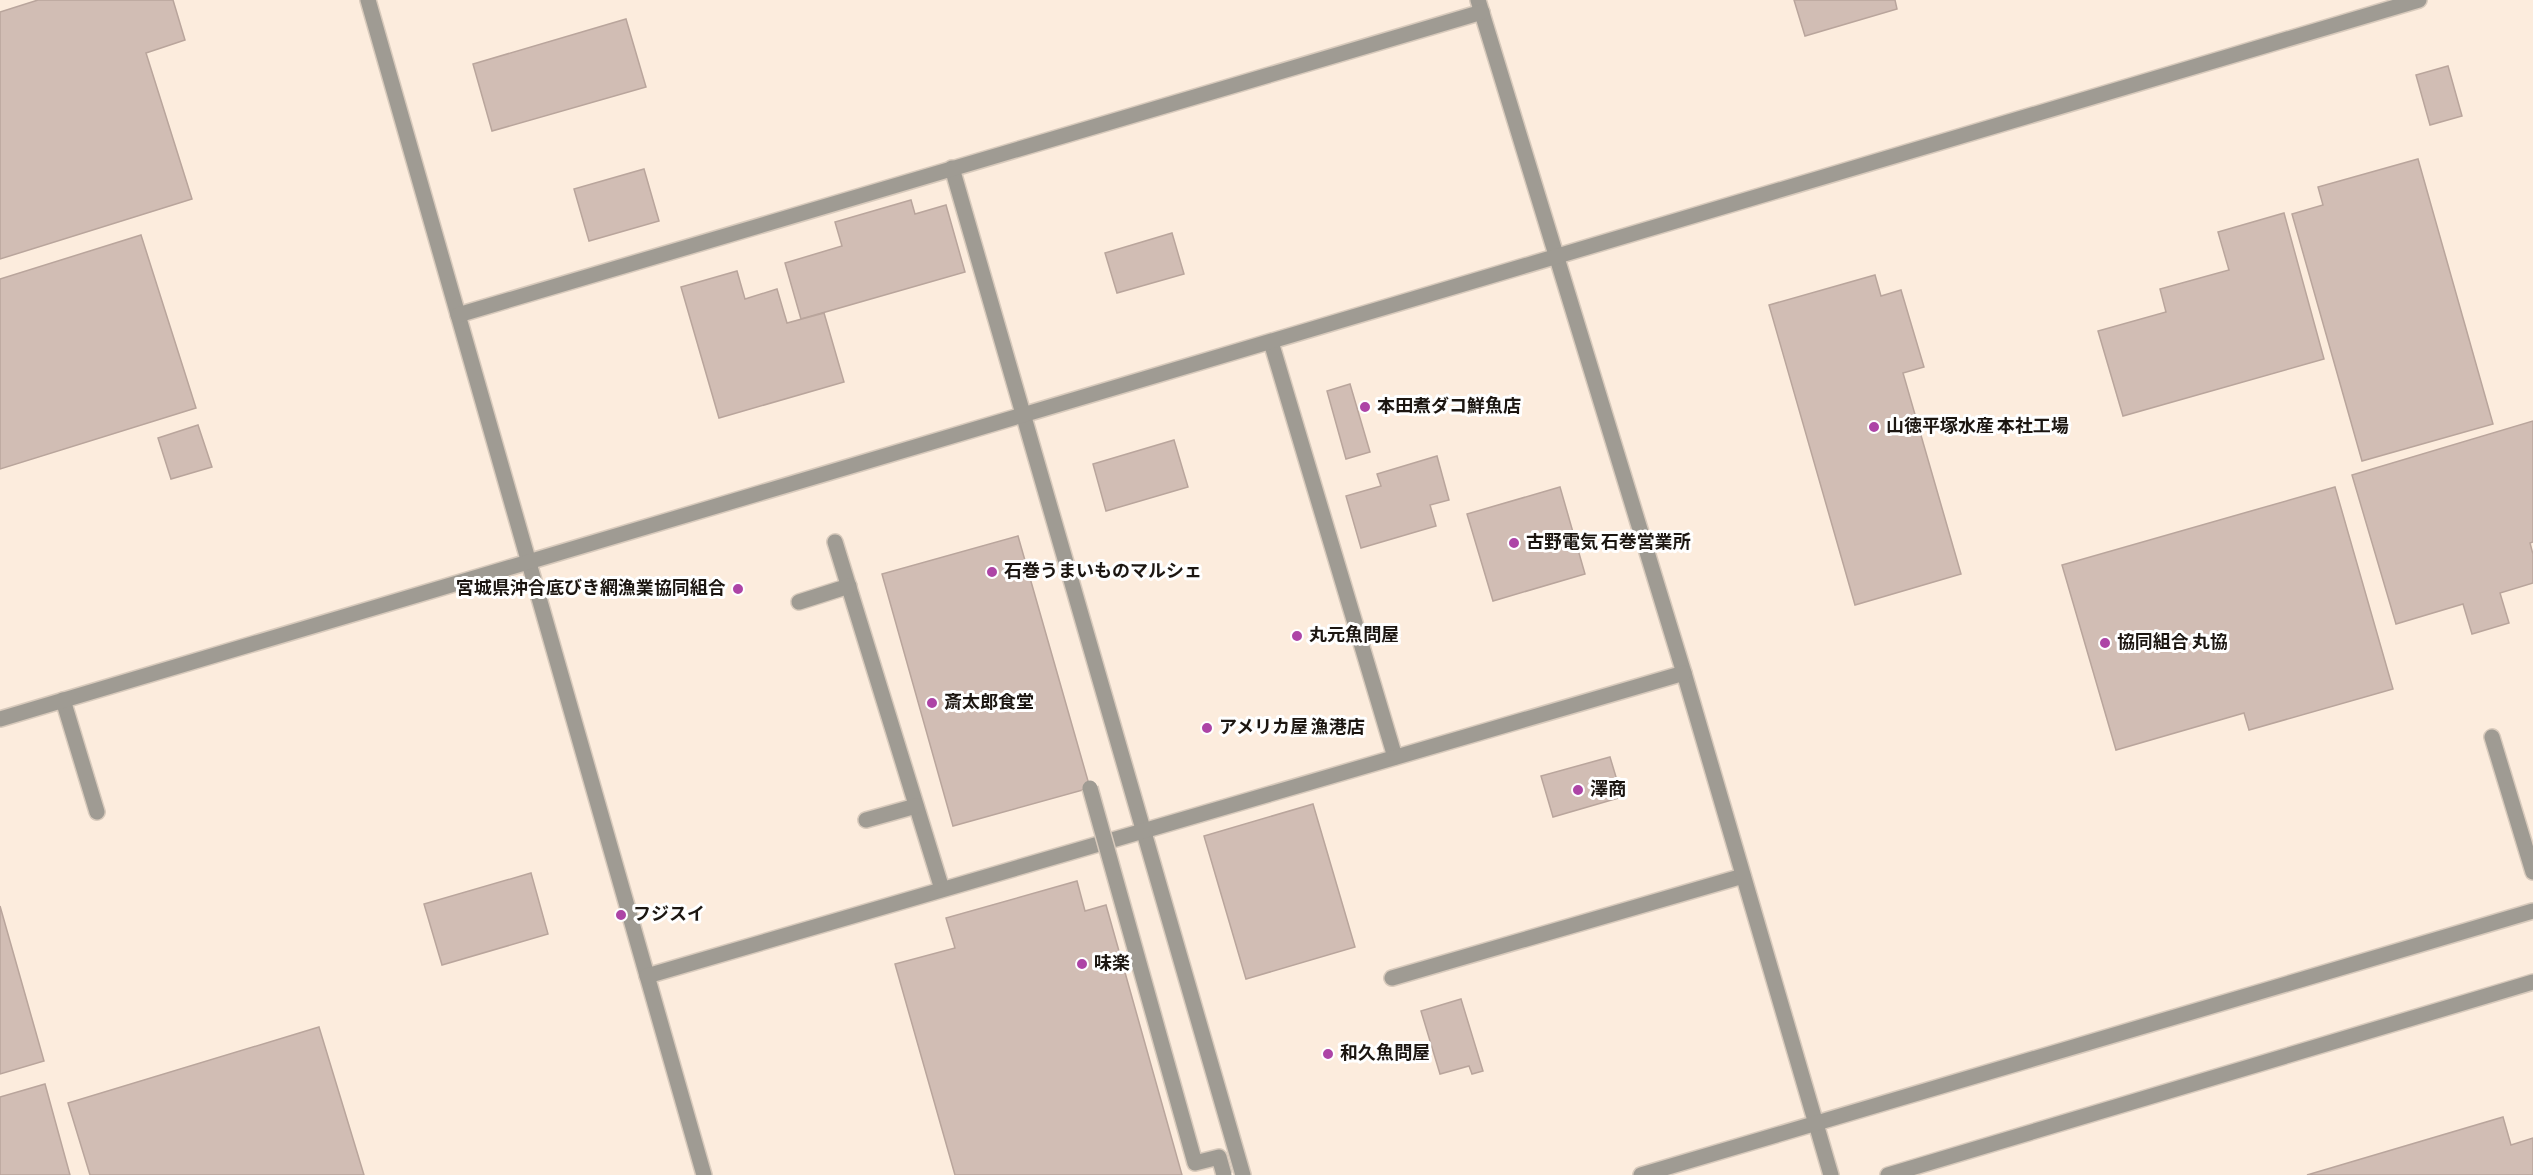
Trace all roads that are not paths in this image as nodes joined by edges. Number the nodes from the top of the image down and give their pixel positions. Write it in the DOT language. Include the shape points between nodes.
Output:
graph roads {
  1 [pos="368,0"];
  2 [pos="2419,0"];
  3 [pos="1480,6"];
  4 [pos="952,168"];
  5 [pos="1557,256"];
  6 [pos="458,315"];
  7 [pos="1271,342"];
  8 [pos="1023,415"];
  9 [pos="835,542"];
  10 [pos="528,562"];
  11 [pos="849,586"];
  12 [pos="799,602"];
  13 [pos="1684,673"];
  14 [pos="63,700"];
  15 [pos="1,714"];
  16 [pos="2492,737"];
  17 [pos="1395,757"];
  18 [pos="1090,788"];
  19 [pos="916,806"];
  20 [pos="97,812"];
  21 [pos="866,820"];
  22 [pos="1142,830"];
  23 [pos="2533,872"];
  24 [pos="1743,876"];
  25 [pos="942,889"];
  26 [pos="2533,911"];
  27 [pos="647,976"];
  28 [pos="1392,978"];
  29 [pos="2533,982"];
  30 [pos="1815,1124"];
  31 [pos="704,1175"];
  32 [pos="1224,1175"];
  33 [pos="1243,1175"];
  34 [pos="1641,1175"];
  35 [pos="1831,1175"];
  36 [pos="1888,1175"];
  1 -- 6 [label="street"];
  2 -- 5 [label="street"];
  3 -- 4 [label="street"];
  3 -- 5 [label="street"];
  4 -- 6 [label="street"];
  4 -- 8 [label="street"];
  5 -- 7 [label="street"];
  5 -- 13 [label="street"];
  6 -- 10 [label="street"];
  7 -- 8 [label="street"];
  7 -- 17 [label="street"];
  8 -- 10 [label="street"];
  8 -- 22 [label="street"];
  9 -- 11 [label="street"];
  10 -- 14 [label="street"];
  10 -- 27 [label="street"];
  11 -- 12 [label="street"];
  11 -- 19 [label="street"];
  13 -- 17 [label="street"];
  13 -- 24 [label="street"];
  14 -- 15 [label="street"];
  14 -- 20 [label="street"];
  16 -- 23 [label="street"];
  17 -- 22 [label="street"];
  18 -- 32 [label="street, bridge" via="1195,1163 1219,1156"];
  19 -- 21 [label="street"];
  19 -- 25 [label="street"];
  22 -- 25 [label="street"];
  22 -- 33 [label="street"];
  24 -- 28 [label="street"];
  24 -- 30 [label="street"];
  25 -- 27 [label="street"];
  26 -- 30 [label="street"];
  27 -- 31 [label="street"];
  29 -- 36 [label="street"];
  30 -- 34 [label="street"];
  30 -- 35 [label="street"];
}
